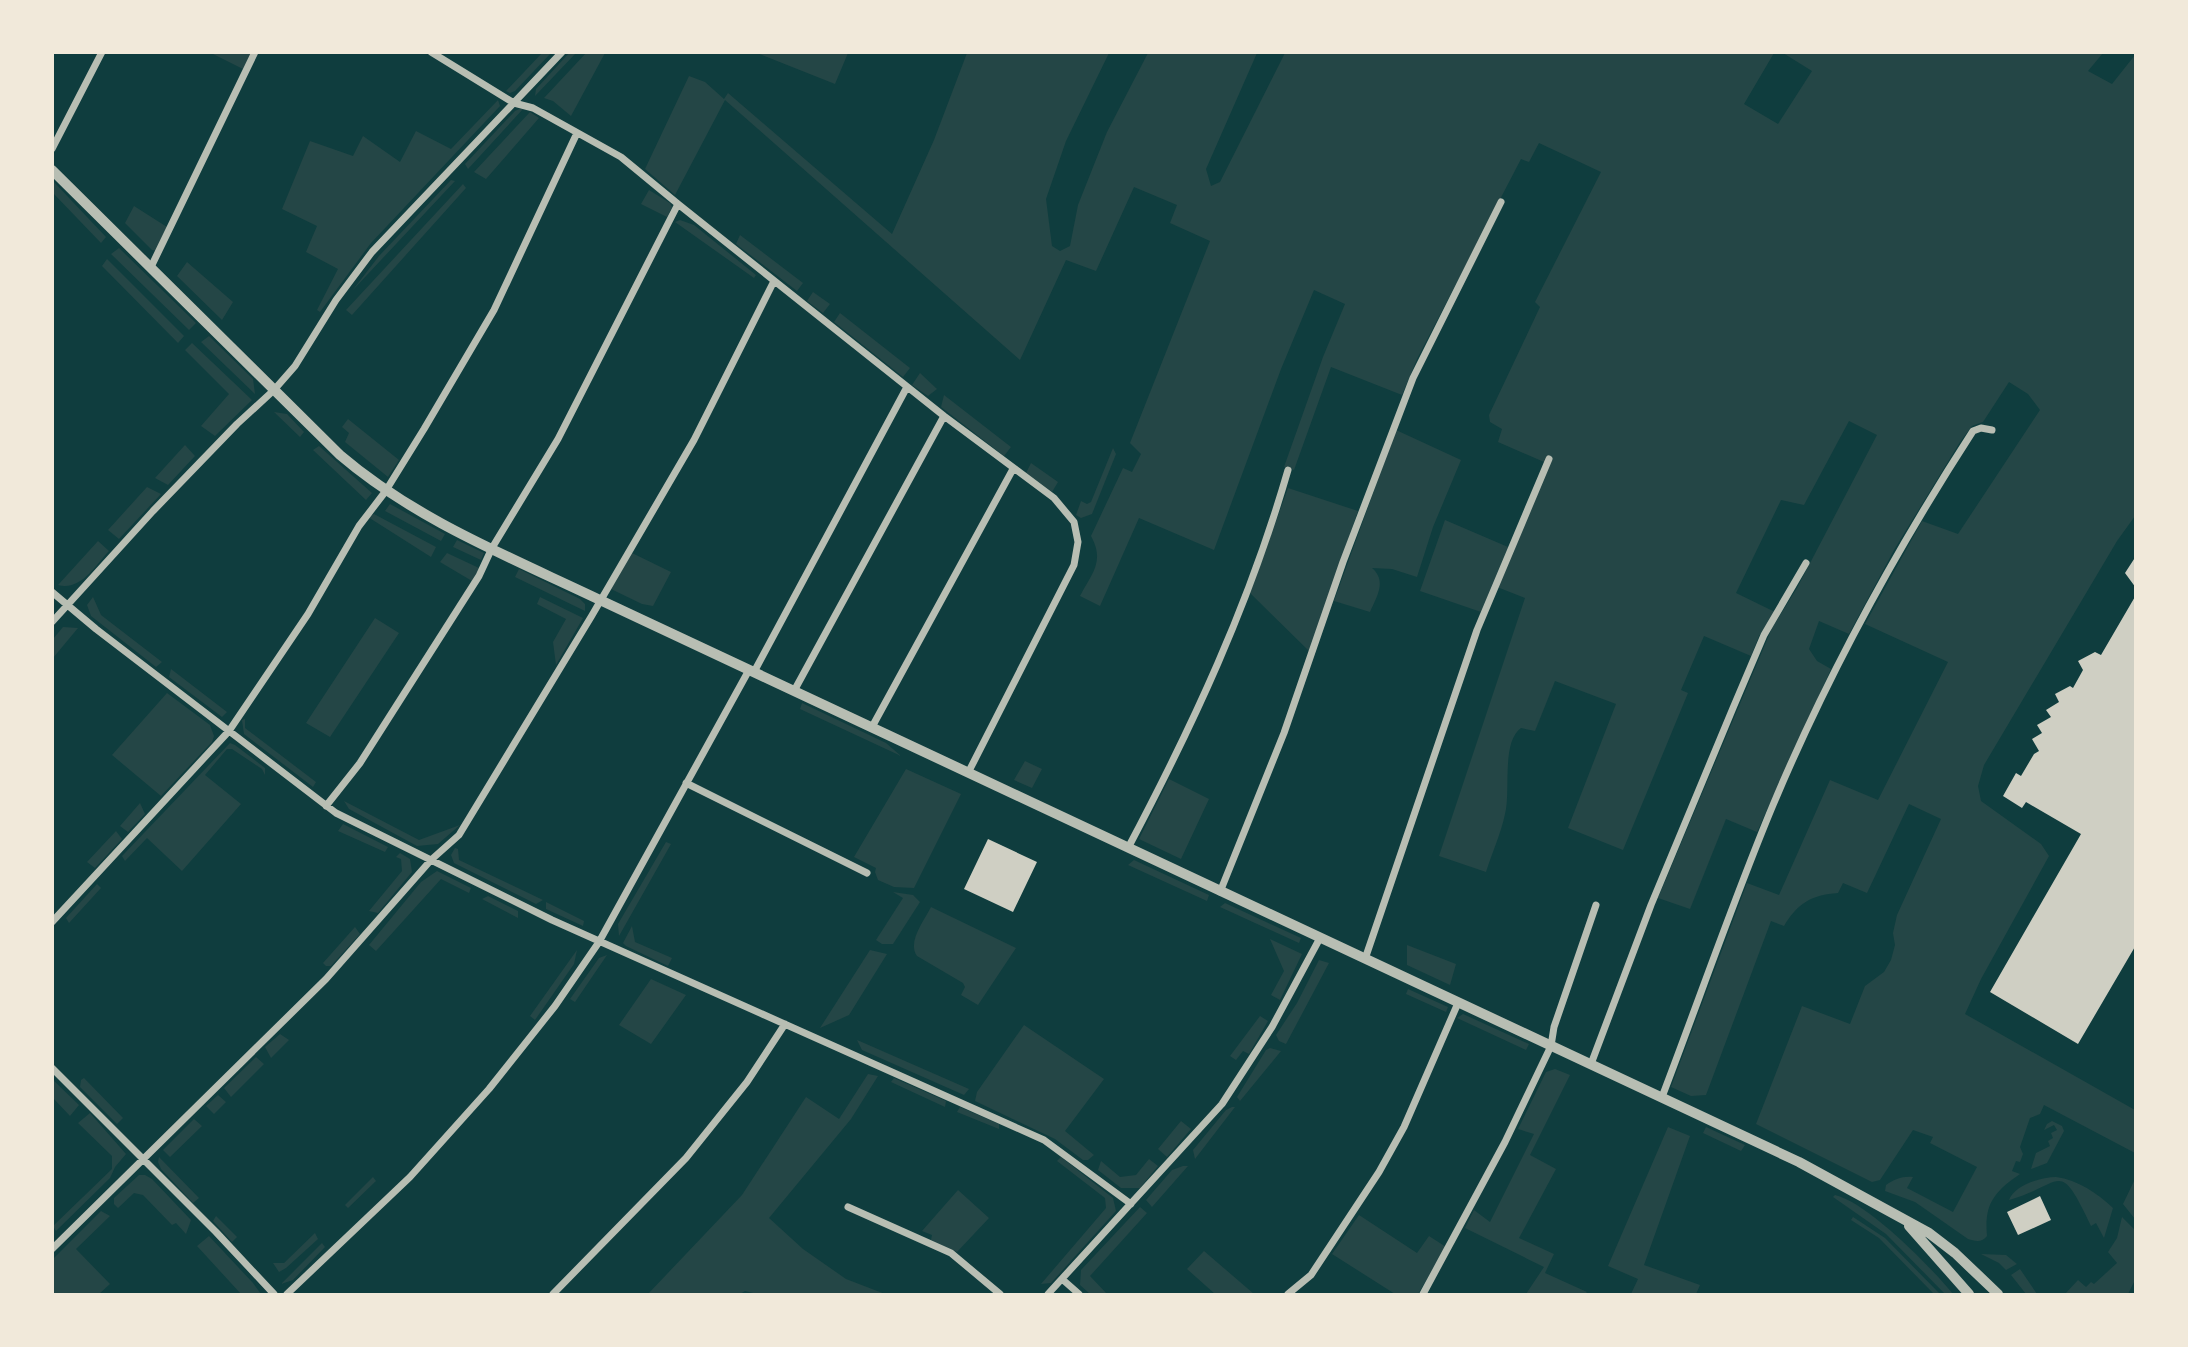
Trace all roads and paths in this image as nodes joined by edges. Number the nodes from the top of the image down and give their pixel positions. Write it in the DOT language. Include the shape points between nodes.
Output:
graph roads {
  1 [pos="102,52"];
  2 [pos="255,52"];
  3 [pos="431,52"];
  4 [pos="562,52"];
  5 [pos="514,103"];
  6 [pos="577,133"];
  7 [pos="52,149"];
  8 [pos="52,170"];
  9 [pos="1501,202"];
  10 [pos="678,204"];
  11 [pos="151,267"];
  12 [pos="774,281"];
  13 [pos="907,387"];
  14 [pos="274,390"];
  15 [pos="944,416"];
  16 [pos="1992,430"];
  17 [pos="1549,459"];
  18 [pos="1013,469"];
  19 [pos="1288,470"];
  20 [pos="386,492"];
  21 [pos="492,548"];
  22 [pos="1806,563"];
  23 [pos="52,592"];
  24 [pos="600,600"];
  25 [pos="68,605"];
  26 [pos="52,622"];
  27 [pos="752,671"];
  28 [pos="794,691"];
  29 [pos="872,727"];
  30 [pos="229,731"];
  31 [pos="968,774"];
  32 [pos="686,783"];
  33 [pos="326,806"];
  34 [pos="1128,848"];
  35 [pos="431,860"];
  36 [pos="867,873"];
  37 [pos="1220,892"];
  38 [pos="1596,905"];
  39 [pos="52,922"];
  40 [pos="1320,938"];
  41 [pos="599,942"];
  42 [pos="1365,959"];
  43 [pos="1458,1003"];
  44 [pos="785,1024"];
  45 [pos="1551,1046"];
  46 [pos="1591,1064"];
  47 [pos="52,1068"];
  48 [pos="1662,1097"];
  49 [pos="143,1159"];
  50 [pos="1131,1204"];
  51 [pos="848,1206"];
  52 [pos="1906,1223"];
  53 [pos="52,1249"];
  54 [pos="1062,1279"];
  55 [pos="274,1294"];
  56 [pos="286,1294"];
  57 [pos="554,1294"];
  58 [pos="1000,1294"];
  59 [pos="1048,1294"];
  60 [pos="1079,1294"];
  61 [pos="1288,1294"];
  62 [pos="1423,1294"];
  63 [pos="1969,1294"];
  64 [pos="1998,1294"];
  1 -- 7 [label="street"];
  2 -- 11 [label="street"];
  3 -- 5 [label="street"];
  4 -- 5 [label="street"];
  5 -- 6 [label="street" via="533,108"];
  5 -- 14 [label="street" via="372,252"];
  6 -- 10 [label="street" via="621,156"];
  6 -- 20 [label="street" via="494,310"];
  8 -- 11 [label="street"];
  9 -- 37 [label="street" via="1413,378 1284,733"];
  10 -- 12 [label="street"];
  10 -- 21 [label="street" via="558,439"];
  11 -- 14 [label="street"];
  12 -- 13 [label="street"];
  12 -- 24 [label="street" via="694,440"];
  13 -- 15 [label="street"];
  13 -- 27 [label="street"];
  14 -- 20 [label="street" via="340,455"];
  14 -- 25 [label="street"];
  15 -- 18 [label="street"];
  15 -- 28 [label="street"];
  16 -- 48 [label="street" via="1973,431 1915,523 1833,673 1773,804"];
  17 -- 42 [label="street" via="1477,630"];
  18 -- 29 [label="street"];
  18 -- 31 [label="street" via="1054,498 1074,522 1078,542 1074,565"];
  19 -- 34 [label="street" via="1224,654"];
  20 -- 21 [label="street"];
  20 -- 30 [label="street" via="370,509 308,614"];
  21 -- 24 [label="street"];
  21 -- 33 [label="street" via="409,689"];
  22 -- 46 [label="street" via="1765,635 1733,708"];
  23 -- 25 [label="street"];
  24 -- 27 [label="street"];
  24 -- 35 [label="street" via="459,835"];
  25 -- 26 [label="street"];
  25 -- 30 [label="street"];
  27 -- 28 [label="street"];
  27 -- 32 [label="street"];
  28 -- 29 [label="street"];
  29 -- 31 [label="street"];
  30 -- 33 [label="street"];
  30 -- 39 [label="street"];
  31 -- 34 [label="street"];
  32 -- 36 [label="street"];
  32 -- 41 [label="street"];
  33 -- 35 [label="street"];
  34 -- 37 [label="street"];
  35 -- 41 [label="street"];
  35 -- 49 [label="street" via="326,979"];
  37 -- 40 [label="street"];
  38 -- 45 [label="street"];
  40 -- 42 [label="street"];
  40 -- 50 [label="street" via="1272,1027 1222,1104"];
  41 -- 44 [label="street"];
  41 -- 56 [label="street" via="489,1089 410,1177"];
  42 -- 43 [label="street"];
  43 -- 45 [label="street"];
  43 -- 61 [label="street" via="1404,1127 1379,1172 1311,1275"];
  44 -- 50 [label="street" via="1044,1140"];
  44 -- 57 [label="street" via="747,1082 686,1158"];
  45 -- 46 [label="street"];
  45 -- 62 [label="street"];
  46 -- 48 [label="street"];
  47 -- 49 [label="street"];
  48 -- 52 [label="street" via="1818,1172"];
  49 -- 53 [label="street"];
  49 -- 55 [label="street"];
  50 -- 54 [label="street"];
  51 -- 58 [label="street" via="951,1253"];
  52 -- 63 [label="street"];
  52 -- 64 [label="street" via="1955,1252"];
  54 -- 59 [label="street"];
  54 -- 60 [label="street"];
}
